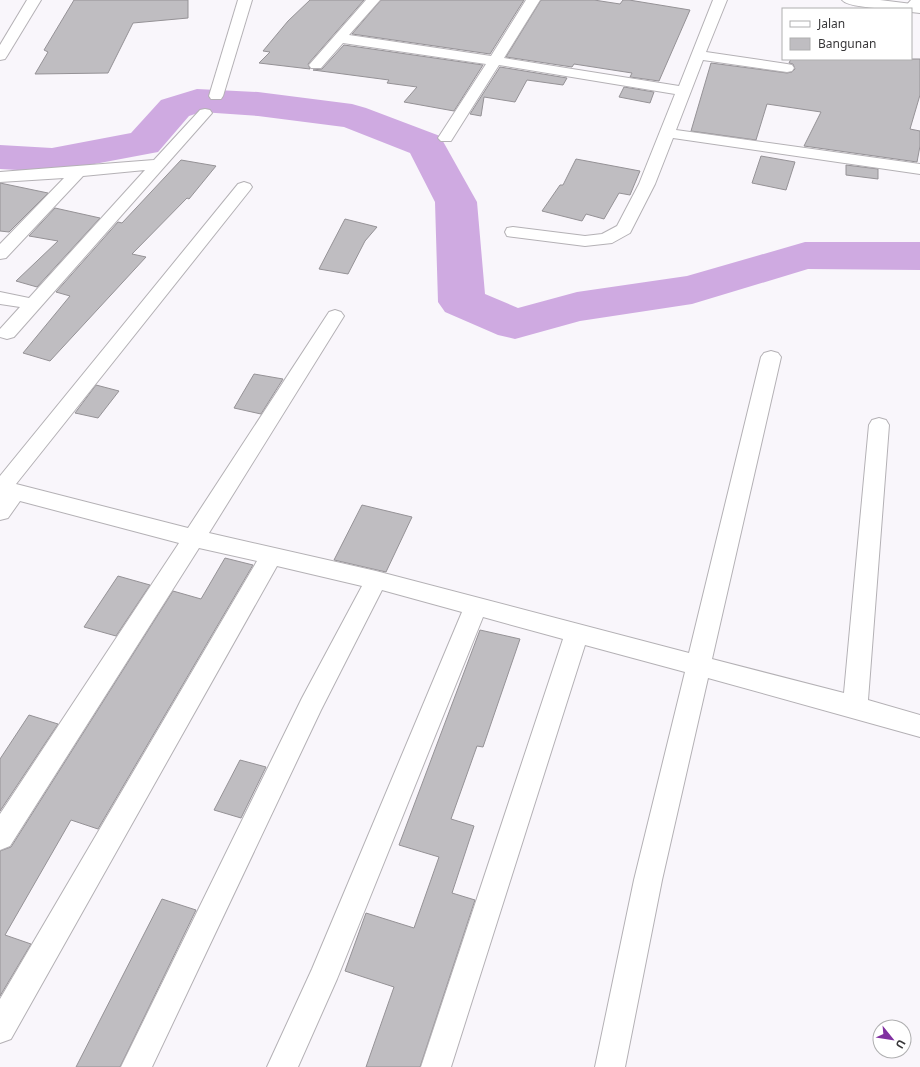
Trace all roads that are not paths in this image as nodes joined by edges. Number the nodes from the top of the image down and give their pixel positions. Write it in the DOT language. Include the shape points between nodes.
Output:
graph roads {
  1 [pos="34,0"];
  2 [pos="246,0"];
  3 [pos="373,0"];
  4 [pos="533,0"];
  5 [pos="720,0"];
  6 [pos="849,0"];
  7 [pos="916,6"];
  8 [pos="340,38"];
  9 [pos="699,55"];
  10 [pos="0,56"];
  11 [pos="495,61"];
  12 [pos="316,65"];
  13 [pos="787,68"];
  14 [pos="683,91"];
  15 [pos="216,96"];
  16 [pos="205,113"];
  17 [pos="667,133"];
  18 [pos="446,138"];
  19 [pos="160,164"];
  20 [pos="920,169"];
  21 [pos="78,172"];
  22 [pos="0,177"];
  23 [pos="244,187"];
  24 [pos="513,232"];
  25 [pos="0,254"];
  26 [pos="0,298"];
  27 [pos="33,304"];
  28 [pos="335,316"];
  29 [pos="7,333"];
  30 [pos="771,357"];
  31 [pos="880,425"];
  32 [pos="5,490"];
  33 [pos="0,512"];
  34 [pos="193,538"];
  35 [pos="271,556"];
  36 [pos="376,580"];
  37 [pos="476,606"];
  38 [pos="576,634"];
  39 [pos="699,666"];
  40 [pos="855,707"];
  41 [pos="920,726"];
  42 [pos="0,837"];
  43 [pos="0,1028"];
  44 [pos="136,1067"];
  45 [pos="282,1067"];
  46 [pos="436,1067"];
  47 [pos="610,1067"];
  1 -- 10 [label="street"];
  2 -- 15 [label="street"];
  3 -- 8 [label="street"];
  4 -- 11 [label="street"];
  5 -- 9 [label="street"];
  6 -- 7 [label="street"];
  8 -- 11 [label="street"];
  8 -- 12 [label="street"];
  9 -- 13 [label="street"];
  9 -- 14 [label="street"];
  11 -- 14 [label="street"];
  11 -- 18 [label="street"];
  14 -- 17 [label="street"];
  16 -- 19 [label="street"];
  17 -- 20 [label="street"];
  17 -- 24 [label="street" via="647,184 624,229 606,239 585,241"];
  19 -- 21 [label="street"];
  19 -- 27 [label="street"];
  21 -- 22 [label="street"];
  21 -- 25 [label="street"];
  23 -- 32 [label="street"];
  26 -- 27 [label="street"];
  27 -- 29 [label="street"];
  28 -- 34 [label="street"];
  30 -- 39 [label="street"];
  31 -- 40 [label="street"];
  32 -- 33 [label="street"];
  32 -- 34 [label="street"];
  34 -- 35 [label="street"];
  34 -- 42 [label="street"];
  35 -- 36 [label="street"];
  35 -- 43 [label="street"];
  36 -- 37 [label="street"];
  36 -- 44 [label="street" via="311,705"];
  37 -- 38 [label="street"];
  37 -- 45 [label="street" via="325,972"];
  38 -- 39 [label="street"];
  38 -- 46 [label="street"];
  39 -- 40 [label="street"];
  39 -- 47 [label="street" via="648,880"];
  40 -- 41 [label="street"];
}
